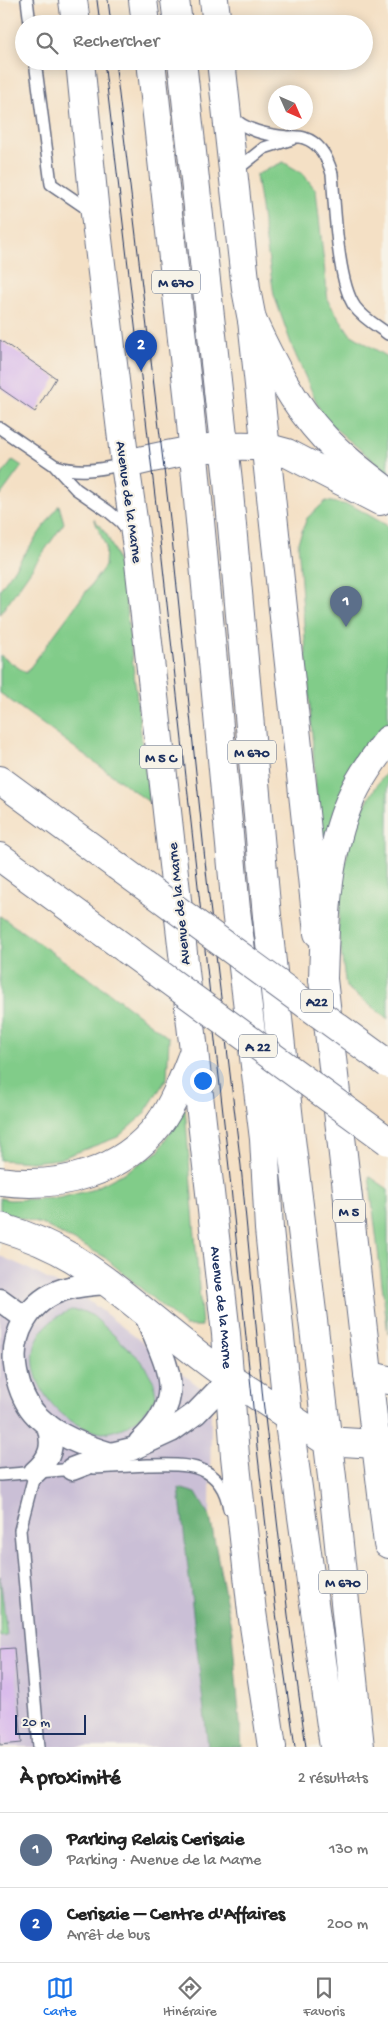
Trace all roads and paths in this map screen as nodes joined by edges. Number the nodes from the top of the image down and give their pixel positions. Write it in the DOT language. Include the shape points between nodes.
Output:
graph roads {
  1 [pos="27,0"];
  2 [pos="73,0"];
  3 [pos="143,0"];
  4 [pos="175,0"];
  5 [pos="214,0"];
  6 [pos="29,15"];
  7 [pos="75,15"];
  8 [pos="145,15"];
  9 [pos="177,15"];
  10 [pos="216,15"];
  11 [pos="36,70"];
  12 [pos="81,70"];
  13 [pos="152,70"];
  14 [pos="183,70"];
  15 [pos="222,70"];
  16 [pos="227,112"];
  17 [pos="303,137"];
  18 [pos="234,172"];
  19 [pos="95,214"];
  20 [pos="252,320"];
  21 [pos="388,334"];
  22 [pos="0,428"];
  23 [pos="223,446"];
  24 [pos="265,448"];
  25 [pos="193,449"];
  26 [pos="125,464"];
  27 [pos="54,465"];
  28 [pos="388,492"];
  29 [pos="388,505"];
  30 [pos="138,554"];
  31 [pos="388,740"];
  32 [pos="0,780"];
  33 [pos="0,858"];
  34 [pos="0,875"];
  35 [pos="78,915"];
  36 [pos="246,960"];
  37 [pos="323,979"];
  38 [pos="388,1041"];
  39 [pos="194,1051"];
  40 [pos="388,1064"];
  41 [pos="388,1141"];
  42 [pos="0,1181"];
  43 [pos="0,1227"];
  44 [pos="107,1283"];
  45 [pos="0,1300"];
  46 [pos="145,1313"];
  47 [pos="25,1318"];
  48 [pos="378,1377"];
  49 [pos="230,1378"];
  50 [pos="288,1416"];
  51 [pos="48,1425"];
  52 [pos="326,1441"];
  53 [pos="382,1444"];
  54 [pos="121,1452"];
  55 [pos="72,1469"];
  56 [pos="35,1472"];
  57 [pos="0,1475"];
  58 [pos="388,1544"];
  59 [pos="252,1612"];
  60 [pos="40,1747"];
  61 [pos="272,1747"];
  62 [pos="334,1747"];
  63 [pos="360,1747"];
  1 -- 6 [label="lane"];
  2 -- 7 [label="main road"];
  3 -- 8 [label="main road"];
  4 -- 9 [label="main road"];
  5 -- 10 [label="main road"];
  11 -- 19 [label="lane" via="51,184"];
  12 -- 19 [label="main road, Avenue de la Marne / M 5 C"];
  13 -- 25 [label="main road, M 670"];
  14 -- 23 [label="main road, M 670"];
  15 -- 16 [label="main road, M 5"];
  16 -- 17 [label="lane" via="246,128 265,134"];
  16 -- 18 [label="main road, M 5"];
  17 -- 18 [label="lane" via="264,148"];
  17 -- 21 [label="lane" via="322,152 332,174 342,277 354,307"];
  18 -- 20 [label="main road, M 5"];
  19 -- 26 [label="main road, Avenue de la Marne / M 5 C"];
  20 -- 24 [label="main road, M 5"];
  20 -- 28 [label="main road" via="272,360 313,423 335,448"];
  22 -- 27 [label="lane"];
  23 -- 24 [label="main road"];
  23 -- 25 [label="main road"];
  23 -- 52 [label="main road, M 670" via="269,935"];
  24 -- 29 [label="main road" via="287,453"];
  24 -- 37 [label="main road, M 5"];
  25 -- 26 [label="main road"];
  25 -- 50 [label="main road, M 670" via="236,910 264,1140 269,1229"];
  26 -- 27 [label="lane" via="84,472"];
  26 -- 30 [label="main road, Avenue de la Marne / M 5 C"];
  27 -- 30 [label="lane" via="76,489 121,522"];
  30 -- 39 [label="main road, Avenue de la Marne / M 5 C"];
  31 -- 37 [label="main road" via="368,766 338,831 327,901"];
  32 -- 36 [label="main road, bridge"];
  33 -- 35 [label="main road, A 22"];
  34 -- 35 [label="main road"];
  35 -- 41 [label="main road, A 22, bridge"];
  36 -- 38 [label="main road, A22, bridge"];
  36 -- 40 [label="main road, bridge"];
  37 -- 48 [label="main road, M 5"];
  39 -- 42 [label="main road" via="178,1091 159,1123 120,1159 90,1173 56,1182"];
  39 -- 49 [label="main road, Avenue de la Marne / M 5 C"];
  43 -- 44 [label="main road" via="55,1249"];
  44 -- 46 [label="main road"];
  44 -- 47 [label="street" via="64,1289 33,1308"];
  45 -- 47 [label="street"];
  46 -- 49 [label="main road" via="198,1357"];
  46 -- 54 [label="street" via="166,1367 170,1393 158,1423"];
  47 -- 51 [label="street" via="15,1344 17,1377 25,1400"];
  48 -- 53 [label="main road, M 5"];
  49 -- 50 [label="main road"];
  49 -- 54 [label="street" via="171,1431"];
  49 -- 59 [label="main road, Avenue de la Marne / M 5 C"];
  50 -- 52 [label="main road"];
  50 -- 62 [label="main road, M 670"];
  51 -- 54 [label="street" via="76,1442"];
  51 -- 56 [label="street" via="52,1450"];
  52 -- 53 [label="main road"];
  52 -- 63 [label="main road, M 670"];
  53 -- 58 [label="main road, M 5"];
  54 -- 55 [label="street"];
  55 -- 56 [label="lane"];
  55 -- 59 [label="lane" via="173,1464 196,1466 207,1471 223,1488 228,1500 240,1585"];
  56 -- 57 [label="lane"];
  56 -- 60 [label="lane" via="20,1530"];
  59 -- 61 [label="main road, Avenue de la Marne / M 5 C"];
}
